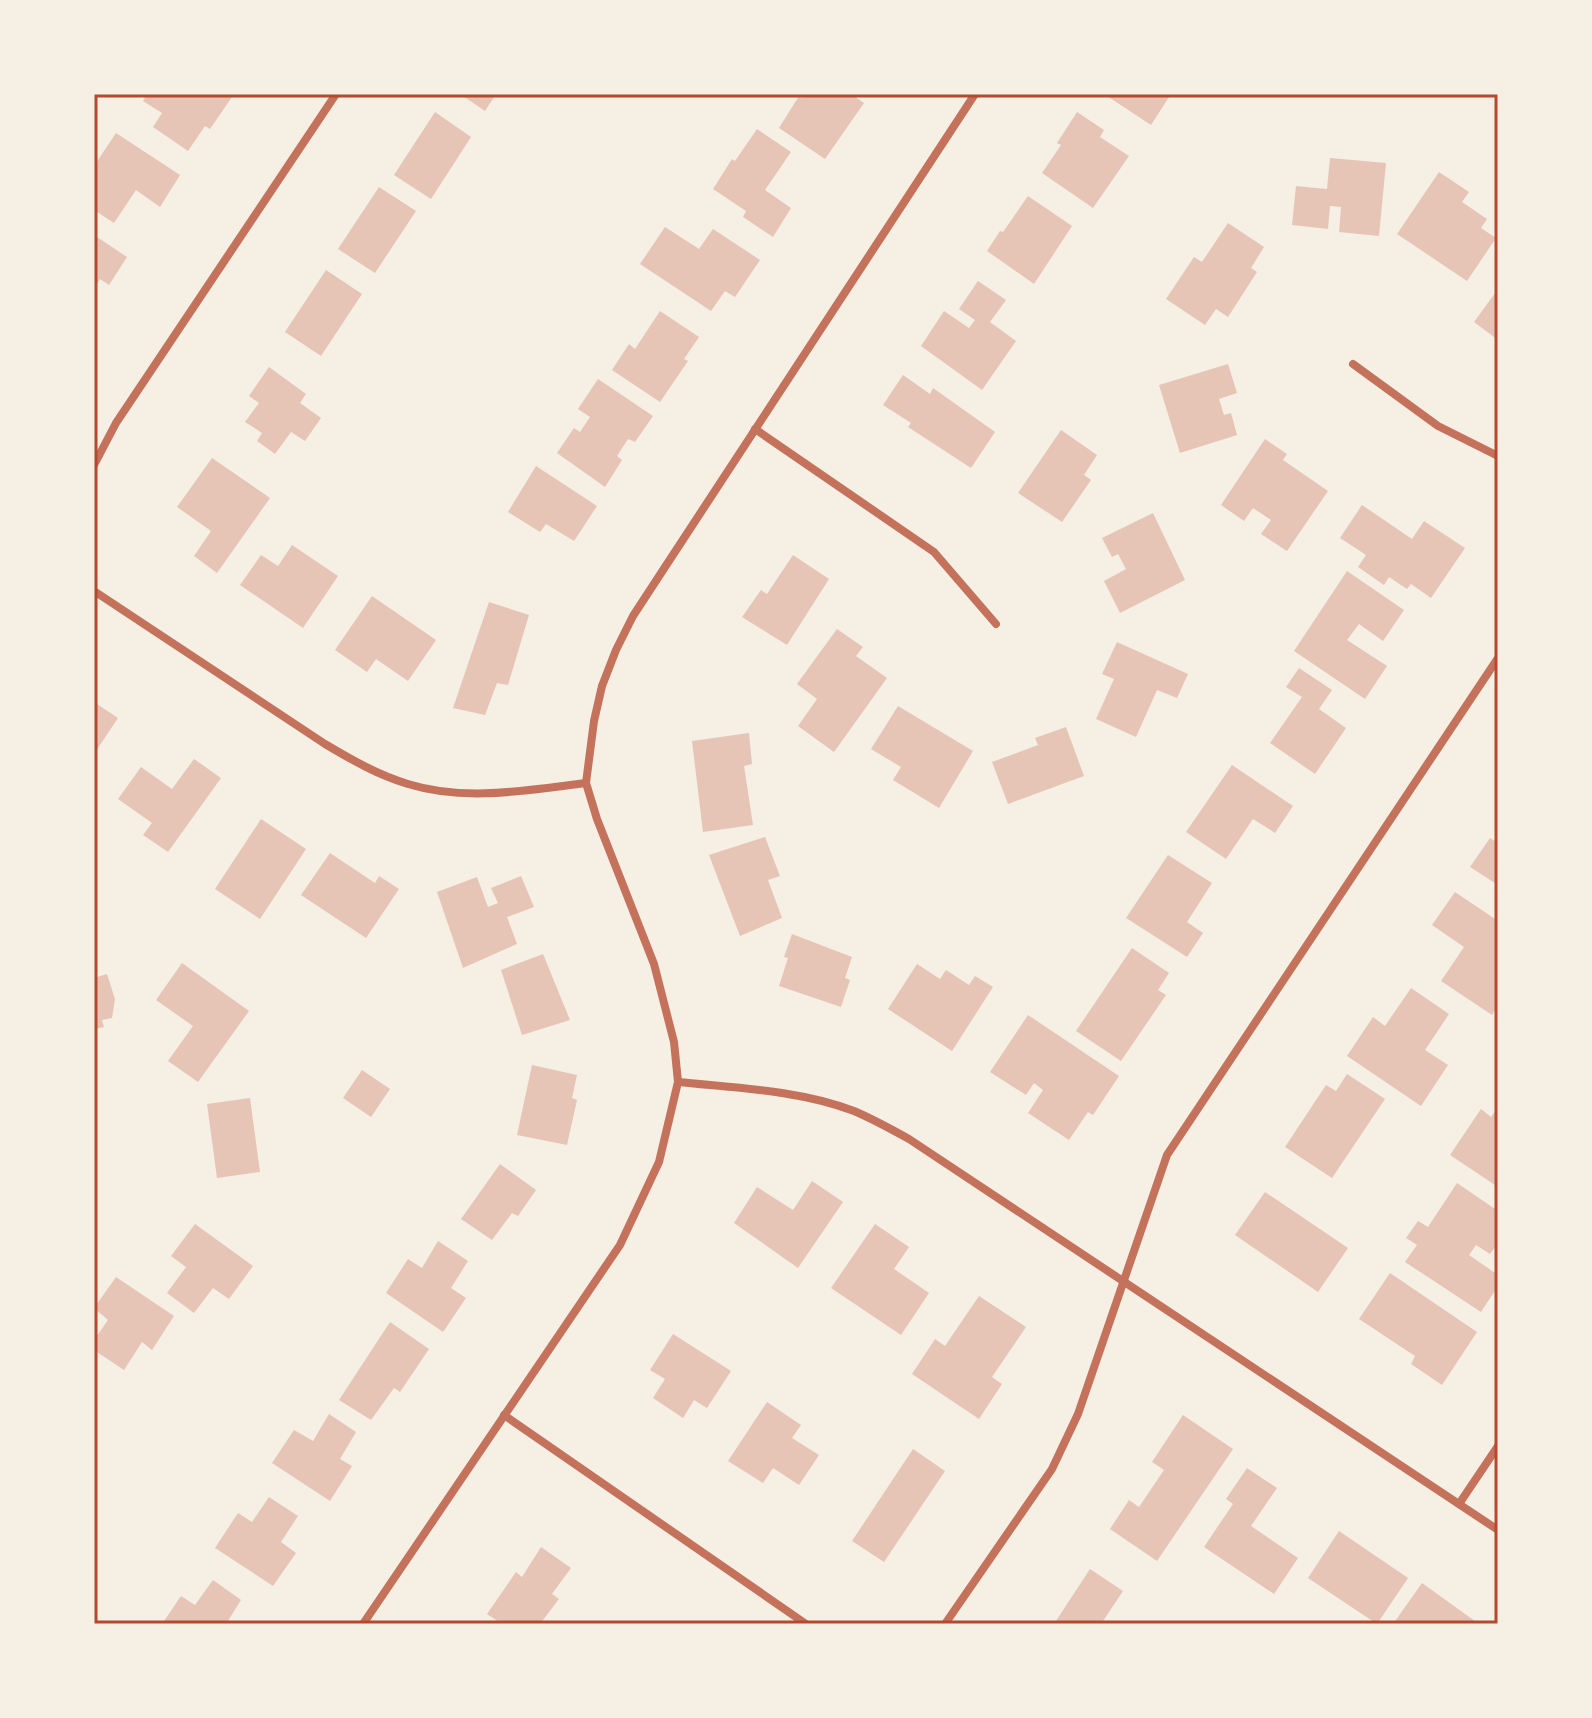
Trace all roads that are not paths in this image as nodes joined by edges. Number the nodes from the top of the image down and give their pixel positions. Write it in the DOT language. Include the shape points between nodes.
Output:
graph roads {
  1 [pos="336,94"];
  2 [pos="975,94"];
  3 [pos="1353,364"];
  4 [pos="755,429"];
  5 [pos="1498,456"];
  6 [pos="94,465"];
  7 [pos="94,591"];
  8 [pos="996,624"];
  9 [pos="1498,658"];
  10 [pos="586,783"];
  11 [pos="678,1082"];
  12 [pos="1122,1281"];
  13 [pos="504,1415"];
  14 [pos="1498,1446"];
  15 [pos="1459,1504"];
  16 [pos="1498,1530"];
  17 [pos="363,1624"];
  18 [pos="806,1624"];
  19 [pos="945,1624"];
  1 -- 6 [label="street" via="116,423"];
  2 -- 4 [label="street"];
  3 -- 5 [label="street" via="1438,426"];
  4 -- 8 [label="street" via="934,552"];
  4 -- 10 [label="street" via="616,650 594,721"];
  7 -- 10 [label="street" via="312,736 364,767 409,785 486,794"];
  9 -- 12 [label="street" via="1167,1155"];
  10 -- 11 [label="street" via="658,979"];
  11 -- 12 [label="street" via="823,1101 878,1122"];
  11 -- 13 [label="street" via="659,1162 620,1245"];
  12 -- 15 [label="street"];
  12 -- 19 [label="street" via="1078,1414 1052,1469"];
  13 -- 17 [label="street"];
  13 -- 18 [label="street"];
  14 -- 15 [label="street"];
  15 -- 16 [label="street"];
}
